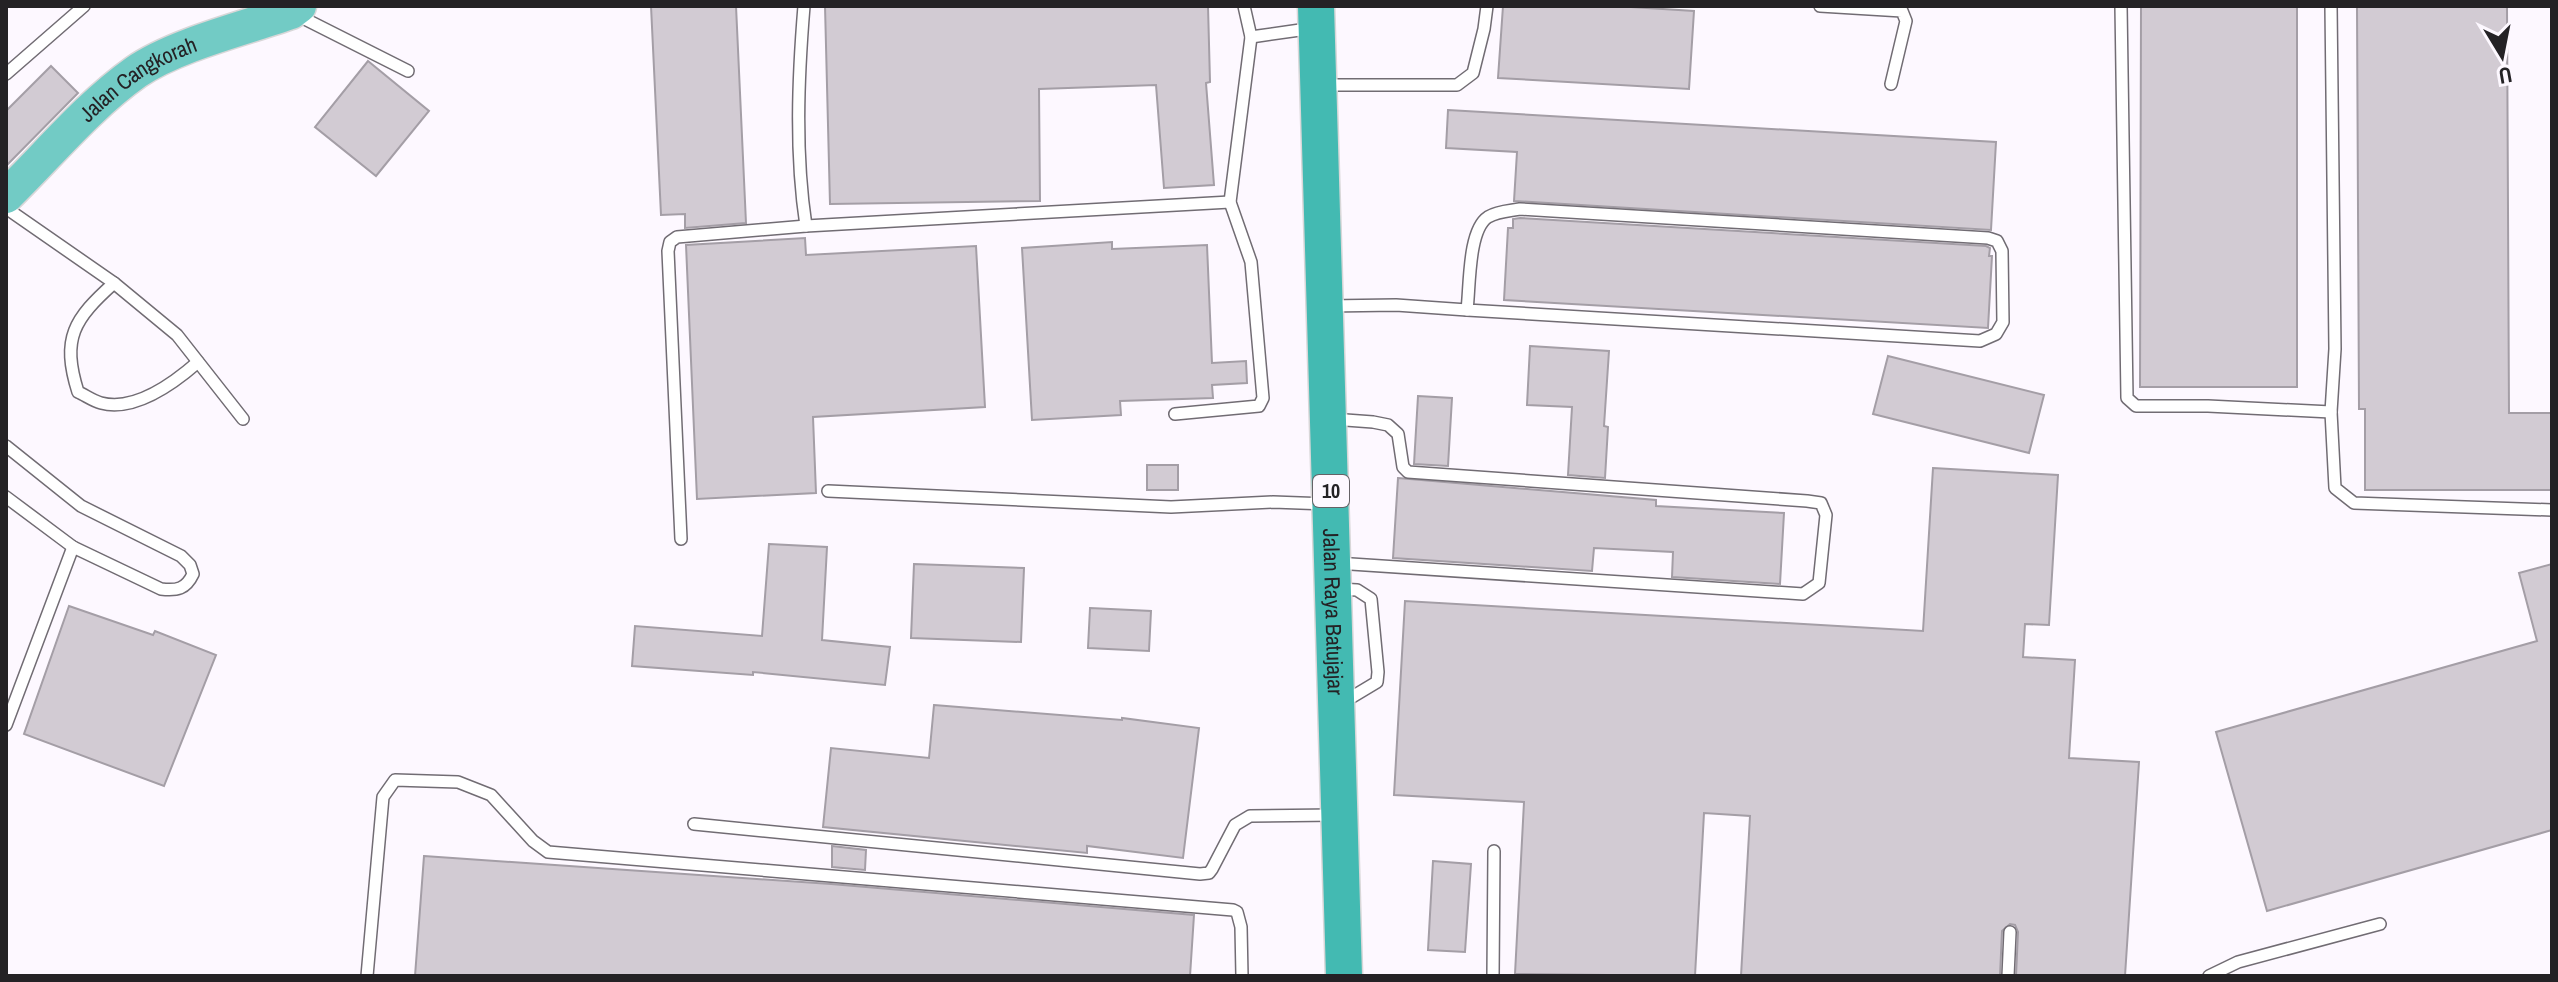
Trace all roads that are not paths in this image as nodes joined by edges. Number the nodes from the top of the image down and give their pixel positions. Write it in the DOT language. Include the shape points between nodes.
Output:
graph roads {
  1 [pos="84,6"];
  2 [pos="804,6"];
  3 [pos="1244,6"];
  4 [pos="1487,6"];
  5 [pos="1820,6"];
  6 [pos="2121,6"];
  7 [pos="2331,6"];
  8 [pos="295,9"];
  9 [pos="1316,17"];
  10 [pos="1251,37"];
  11 [pos="408,71"];
  12 [pos="6,74"];
  13 [pos="1891,84"];
  14 [pos="1318,85"];
  15 [pos="6,196"];
  16 [pos="1230,202"];
  17 [pos="6,208"];
  18 [pos="806,226"];
  19 [pos="114,283"];
  20 [pos="1326,306"];
  21 [pos="1467,310"];
  22 [pos="198,362"];
  23 [pos="2331,412"];
  24 [pos="1175,414"];
  25 [pos="243,419"];
  26 [pos="1328,419"];
  27 [pos="6,446"];
  28 [pos="828,491"];
  29 [pos="6,497"];
  30 [pos="1332,504"];
  31 [pos="2552,510"];
  32 [pos="681,539"];
  33 [pos="73,547"];
  34 [pos="1333,576"];
  35 [pos="6,725"];
  36 [pos="1339,815"];
  37 [pos="694,824"];
  38 [pos="1494,851"];
  39 [pos="2380,924"];
  40 [pos="2010,932"];
  41 [pos="367,976"];
  42 [pos="1242,976"];
  43 [pos="1344,976"];
  44 [pos="1493,976"];
  45 [pos="2008,976"];
  46 [pos="2209,976"];
  1 -- 12 [label="lane"];
  2 -- 18 [label="lane" via="800,189"];
  3 -- 10 [label="lane"];
  4 -- 14 [label="lane" via="1473,73 1457,85"];
  5 -- 13 [label="lane" via="1902,11 1906,21"];
  6 -- 23 [label="lane" via="2127,398 2136,406"];
  7 -- 23 [label="lane"];
  8 -- 11 [label="lane"];
  8 -- 15 [label="main road, Jalan Cangkorah" via="137,71"];
  9 -- 10 [label="lane"];
  9 -- 14 [label="highway, Jalan Raya Batujajar / 10"];
  10 -- 16 [label="lane"];
  14 -- 20 [label="highway, Jalan Raya Batujajar / 10"];
  16 -- 18 [label="lane"];
  16 -- 24 [label="lane" via="1251,262 1263,398 1259,406"];
  17 -- 19 [label="lane"];
  18 -- 32 [label="lane" via="677,237 670,242"];
  19 -- 22 [label="lane" via="177,335"];
  19 -- 22 [label="lane" via="88,306 72,333 69,364 78,392 103,404 132,402 175,383"];
  20 -- 21 [label="lane"];
  20 -- 26 [label="highway, Jalan Raya Batujajar / 10"];
  21 -- 21 [label="lane" via="1980,341 1996,334 2003,322 2002,251 1988,238 1520,209 1496,213 1478,228"];
  22 -- 25 [label="lane"];
  23 -- 31 [label="lane" via="2335,488 2354,503"];
  26 -- 30 [label="highway, Jalan Raya Batujajar / 10"];
  26 -- 34 [label="lane" via="1388,425 1398,434 1408,472 1807,501 1821,503 1826,515 1819,583 1803,594"];
  27 -- 33 [label="lane" via="81,506 181,556 193,574 182,588 161,589"];
  28 -- 30 [label="lane" via="1171,507"];
  29 -- 33 [label="lane"];
  30 -- 34 [label="highway, Jalan Raya Batujajar / 10"];
  33 -- 35 [label="lane"];
  34 -- 36 [label="highway, Jalan Raya Batujajar / 10"];
  36 -- 37 [label="lane" via="1250,816 1235,825 1209,873 1200,874"];
  36 -- 43 [label="highway, Jalan Raya Batujajar / 10"];
  38 -- 44 [label="lane"];
  39 -- 46 [label="lane" via="2238,962"];
  40 -- 45 [label="lane"];
  41 -- 42 [label="lane" via="383,797 395,780 420,779 458,782 491,795 548,852 1233,910 1241,927"];
}
